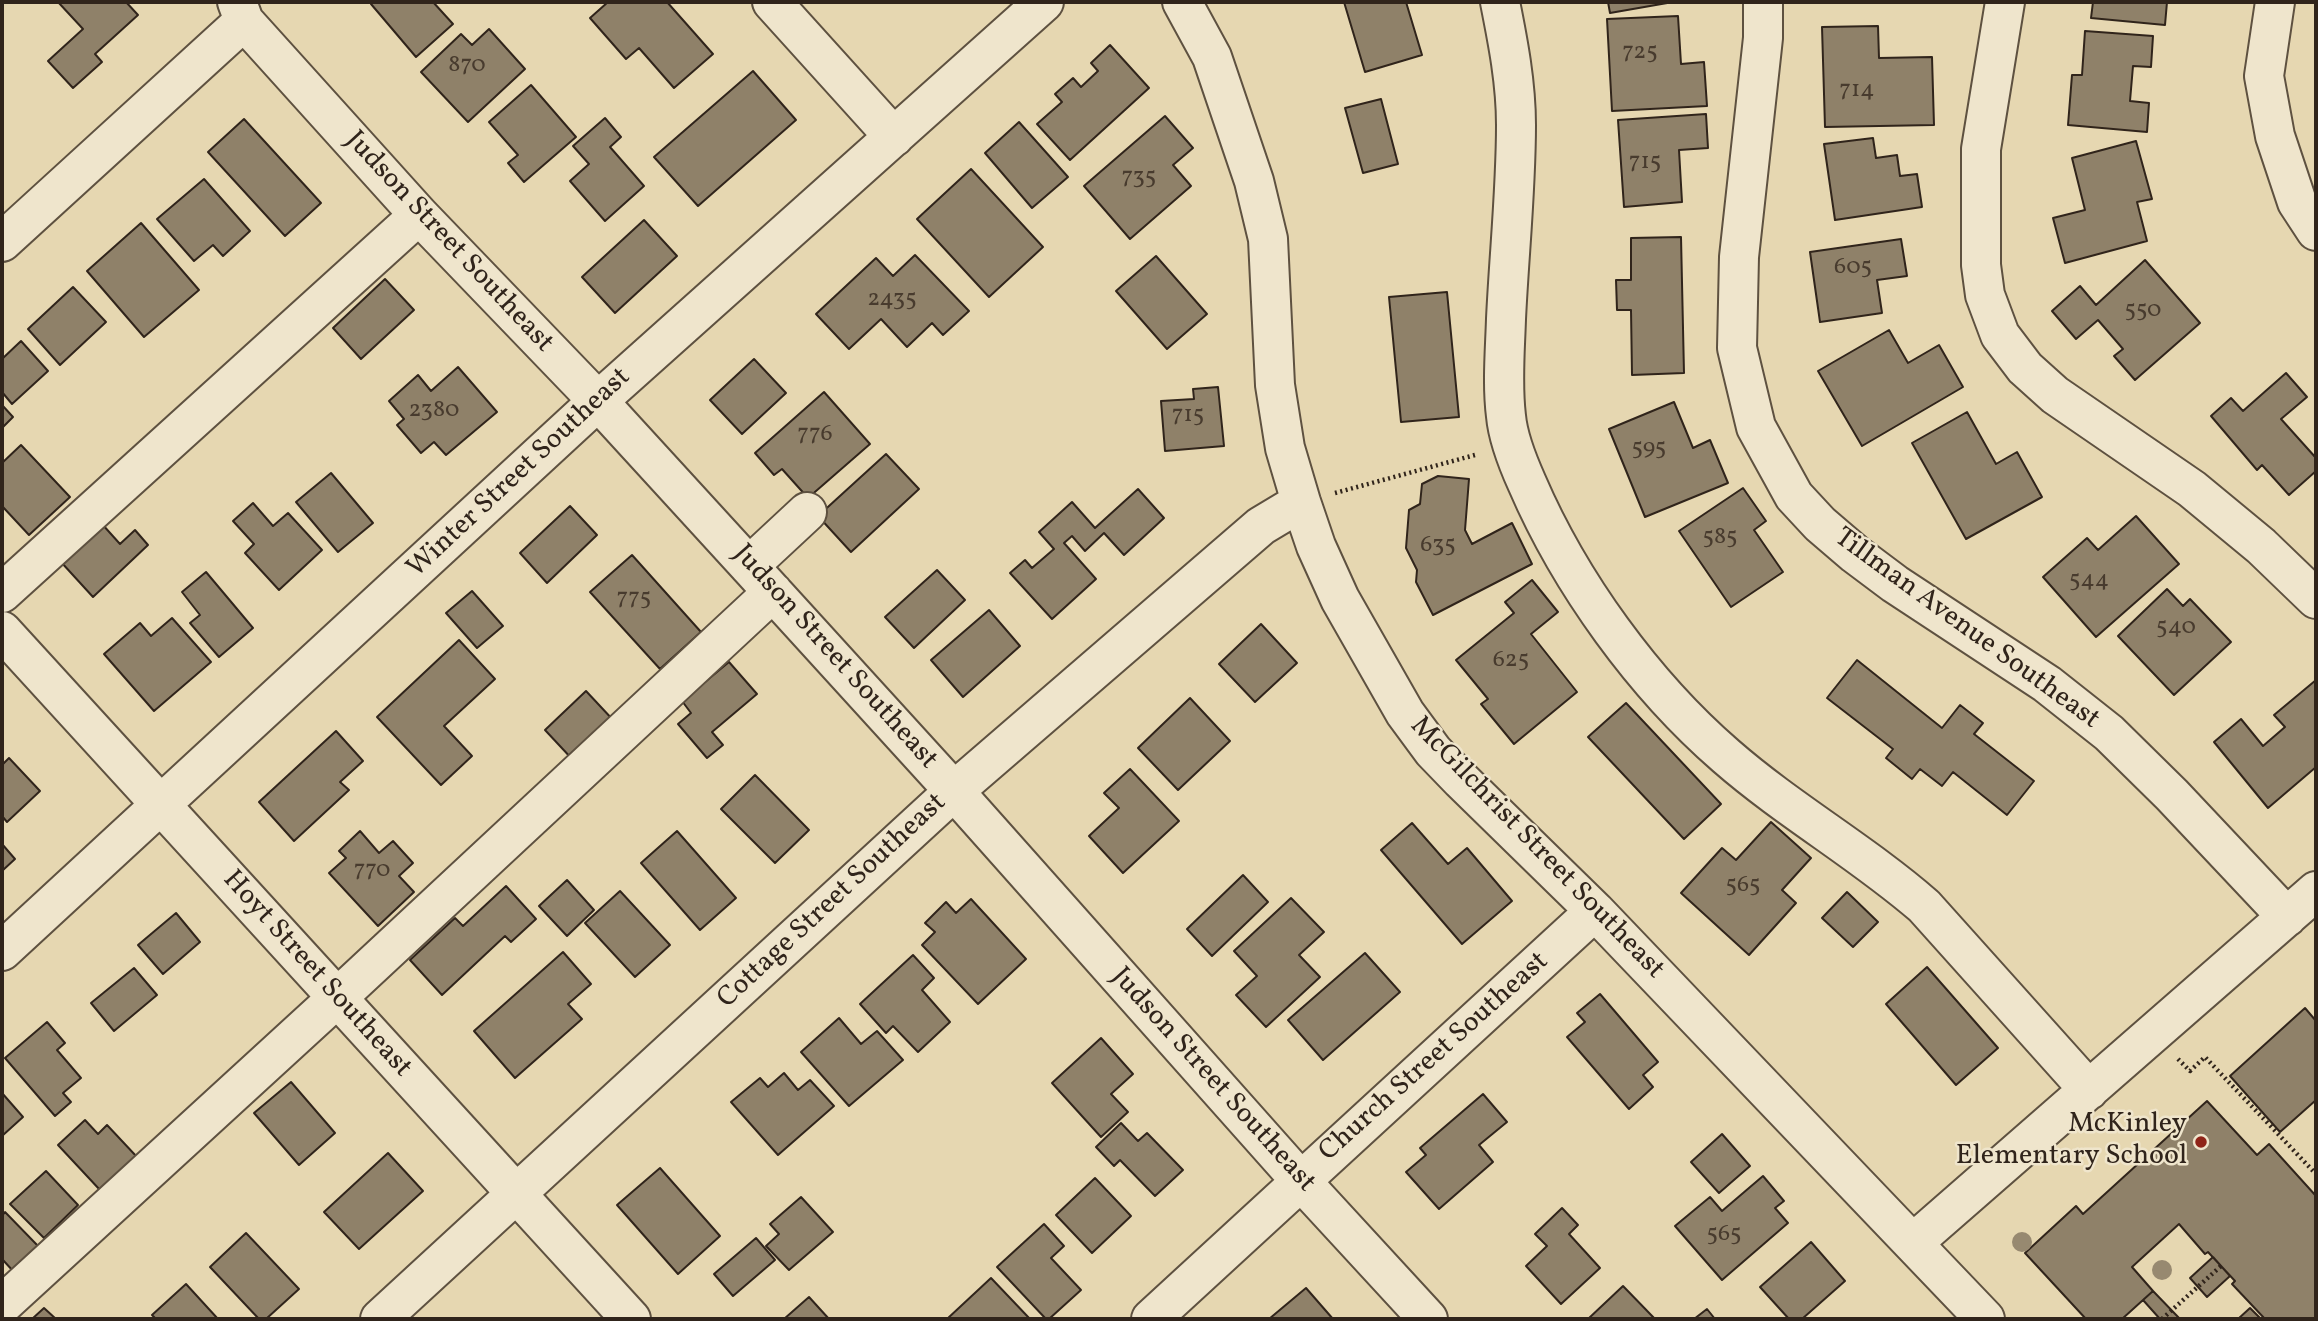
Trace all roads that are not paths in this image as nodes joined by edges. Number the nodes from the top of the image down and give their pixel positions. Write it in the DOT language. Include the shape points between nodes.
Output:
graph roads {
  1 [pos="772,2"];
  2 [pos="1044,2"];
  3 [pos="1182,2"];
  4 [pos="1500,2"];
  5 [pos="1763,2"];
  6 [pos="2005,2"];
  7 [pos="2275,2"];
  8 [pos="241,12"];
  9 [pos="894,137"];
  10 [pos="419,215"];
  11 [pos="2316,231"];
  12 [pos="2,242"];
  13 [pos="598,401"];
  14 [pos="1301,502"];
  15 [pos="807,512"];
  16 [pos="761,579"];
  17 [pos="2,593"];
  18 [pos="2316,599"];
  19 [pos="2,631"];
  20 [pos="954,791"];
  21 [pos="162,806"];
  22 [pos="2305,909"];
  23 [pos="1595,911"];
  24 [pos="2,951"];
  25 [pos="337,998"];
  26 [pos="2089,1090"];
  27 [pos="1300,1181"];
  28 [pos="516,1193"];
  29 [pos="1913,1242"];
  30 [pos="2,1305"];
  31 [pos="380,1319"];
  32 [pos="631,1319"];
  33 [pos="1151,1319"];
  34 [pos="1428,1319"];
  35 [pos="1985,1319"];
  1 -- 9 [label="street"];
  2 -- 9 [label="street, Winter Street Southeast"];
  3 -- 14 [label="street, McGilchrist Street Southeast" via="1212,57 1268,239 1275,385 1285,448"];
  4 -- 26 [label="street" via="1516,124 1504,369 1506,418 1540,514 1568,565 1616,634 1685,718 1761,784 1924,906"];
  5 -- 22 [label="street, Tillman Avenue Southeast" via="1739,257 1737,348 1756,427 1794,496 1855,554 2047,684 2109,733"];
  6 -- 18 [label="street" via="1981,149 1981,265 1985,295 2000,335 2025,368 2055,395 2192,489"];
  7 -- 11 [label="street" via="2264,76 2275,136 2297,202"];
  8 -- 10 [label="street, Judson Street Southeast"];
  8 -- 12 [label="street"];
  9 -- 13 [label="street, Winter Street Southeast"];
  10 -- 13 [label="street, Judson Street Southeast"];
  10 -- 17 [label="street"];
  13 -- 16 [label="street, Judson Street Southeast"];
  13 -- 21 [label="street, Winter Street Southeast"];
  14 -- 20 [label="street, Cottage Street Southeast" via="1261,526"];
  14 -- 23 [label="street, McGilchrist Street Southeast" via="1340,599 1405,713 1433,751"];
  15 -- 16 [label="street"];
  16 -- 20 [label="street, Judson Street Southeast"];
  16 -- 25 [label="street"];
  19 -- 21 [label="street, Hoyt Street Southeast"];
  20 -- 27 [label="street, Judson Street Southeast"];
  20 -- 28 [label="street, Cottage Street Southeast"];
  21 -- 24 [label="street, Winter Street Southeast"];
  21 -- 25 [label="street, Hoyt Street Southeast"];
  22 -- 26 [label="street"];
  23 -- 27 [label="street, Church Street Southeast"];
  23 -- 29 [label="street, McGilchrist Street Southeast"];
  25 -- 28 [label="street, Hoyt Street Southeast"];
  25 -- 30 [label="street"];
  26 -- 29 [label="street"];
  27 -- 33 [label="street, Church Street Southeast"];
  27 -- 34 [label="street, Judson Street Southeast"];
  28 -- 31 [label="street, Cottage Street Southeast"];
  28 -- 32 [label="street, Hoyt Street Southeast"];
  29 -- 35 [label="street, McGilchrist Street Southeast"];
}
